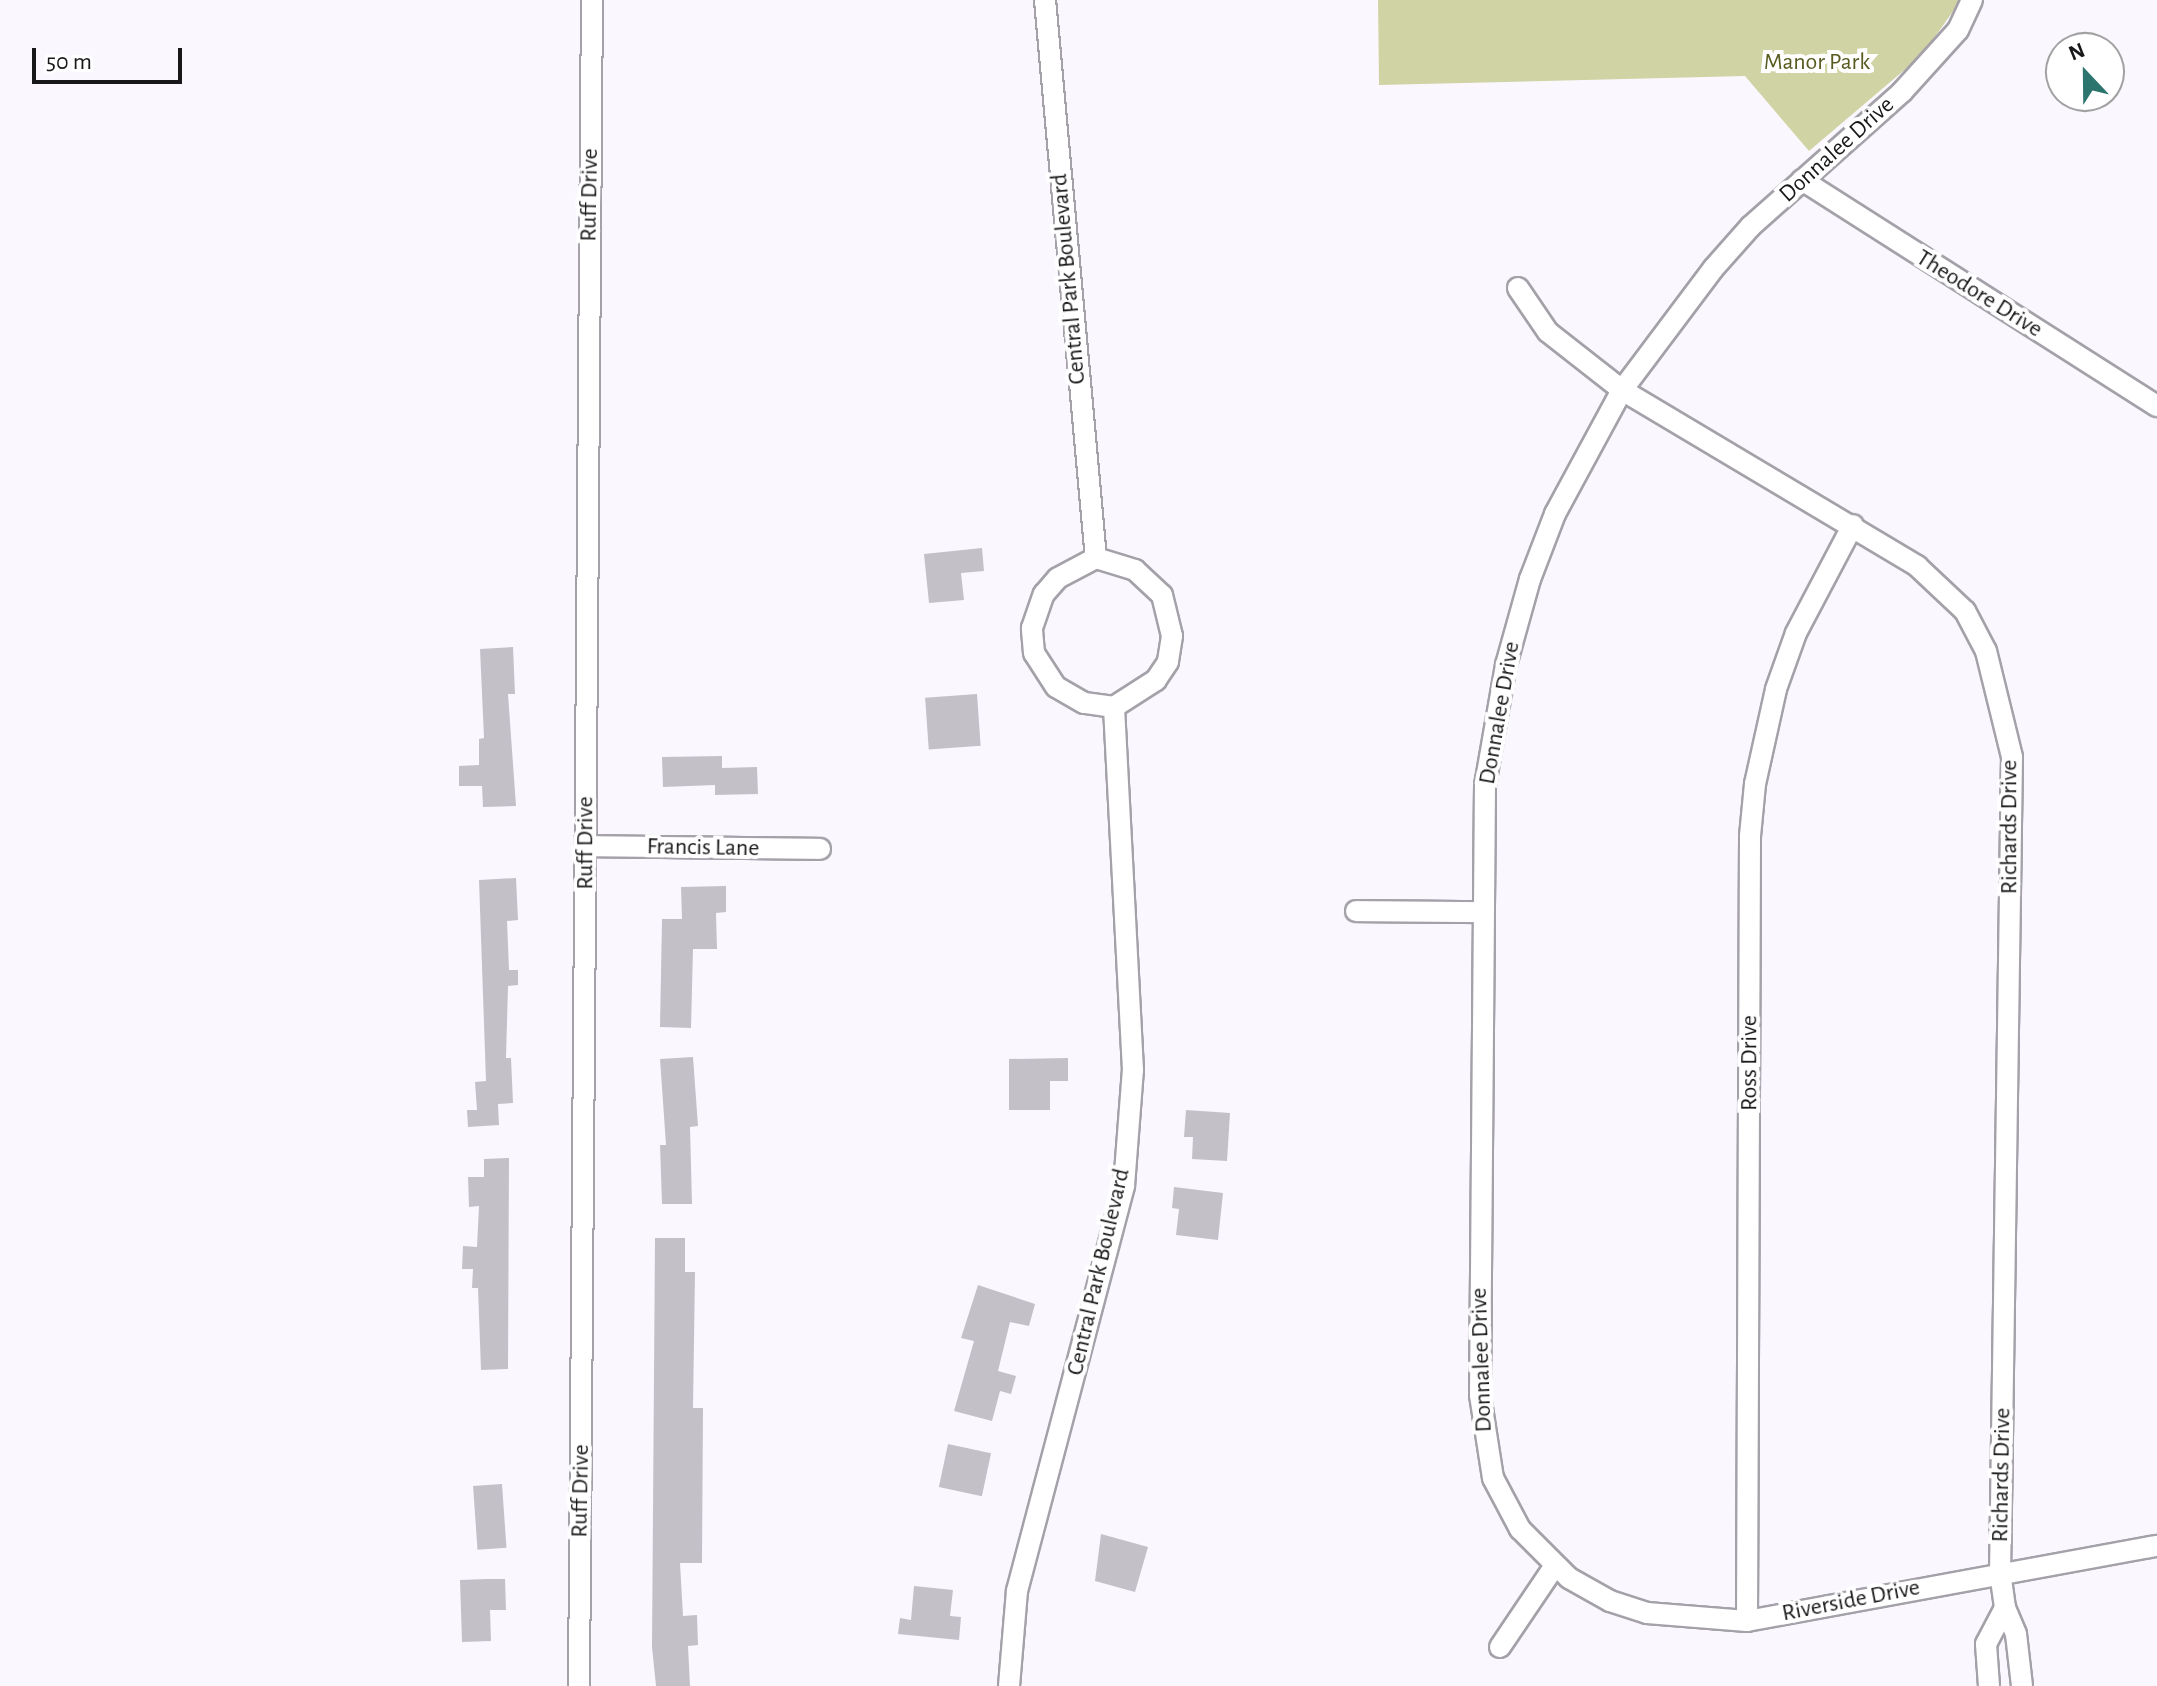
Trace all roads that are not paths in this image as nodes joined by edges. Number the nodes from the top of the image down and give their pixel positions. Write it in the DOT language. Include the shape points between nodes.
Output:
graph roads {
  1 [pos="592,0"];
  2 [pos="1045,0"];
  3 [pos="1972,0"];
  4 [pos="1802,180"];
  5 [pos="1518,288"];
  6 [pos="1622,390"];
  7 [pos="2157,406"];
  8 [pos="1853,525"];
  9 [pos="1096,558"];
  10 [pos="1114,707"];
  11 [pos="586,846"];
  12 [pos="820,849"];
  13 [pos="1356,911"];
  14 [pos="1482,912"];
  15 [pos="2157,1546"];
  16 [pos="1554,1567"];
  17 [pos="2000,1572"];
  18 [pos="2005,1608"];
  19 [pos="1747,1621"];
  20 [pos="1500,1647"];
  21 [pos="579,1686"];
  22 [pos="1009,1686"];
  23 [pos="1989,1686"];
  24 [pos="2022,1686"];
  1 -- 11 [label="street, Ruff Drive"];
  2 -- 9 [label="street, Central Park Boulevard"];
  3 -- 4 [label="street, Donnalee Drive" via="1958,30 1902,92"];
  4 -- 6 [label="street, Donnalee Drive" via="1713,269"];
  4 -- 7 [label="street, Theodore Drive"];
  5 -- 6 [label="street, Richards Drive" via="1548,332"];
  6 -- 8 [label="street, Richards Drive"];
  6 -- 14 [label="street, Donnalee Drive" via="1555,514 1506,665 1485,785"];
  8 -- 17 [label="street, Richards Drive" via="1917,566 1965,611 1986,651 2012,757"];
  8 -- 19 [label="street, Ross Drive" via="1796,633 1776,689 1750,836"];
  9 -- 10 [label="street" via="1135,570 1162,595 1172,636 1168,662 1156,680"];
  9 -- 10 [label="street" via="1058,578 1044,594 1032,628 1034,653 1056,687 1084,703"];
  10 -- 22 [label="street, Central Park Boulevard" via="1133,1070 1124,1186 1017,1591"];
  11 -- 12 [label="street, Francis Lane"];
  11 -- 21 [label="street, Ruff Drive"];
  13 -- 14 [label="street"];
  14 -- 16 [label="street, Donnalee Drive" via="1480,1395 1493,1478 1520,1529"];
  15 -- 17 [label="street, Riverside Drive"];
  16 -- 19 [label="street, Riverside Drive" via="1628,1608 1703,1621"];
  16 -- 20 [label="street"];
  17 -- 18 [label="street, Richards Drive"];
  17 -- 19 [label="street, Riverside Drive"];
  18 -- 23 [label="street" via="1986,1644"];
  18 -- 24 [label="street, Richards Drive" via="2016,1634"];
}
